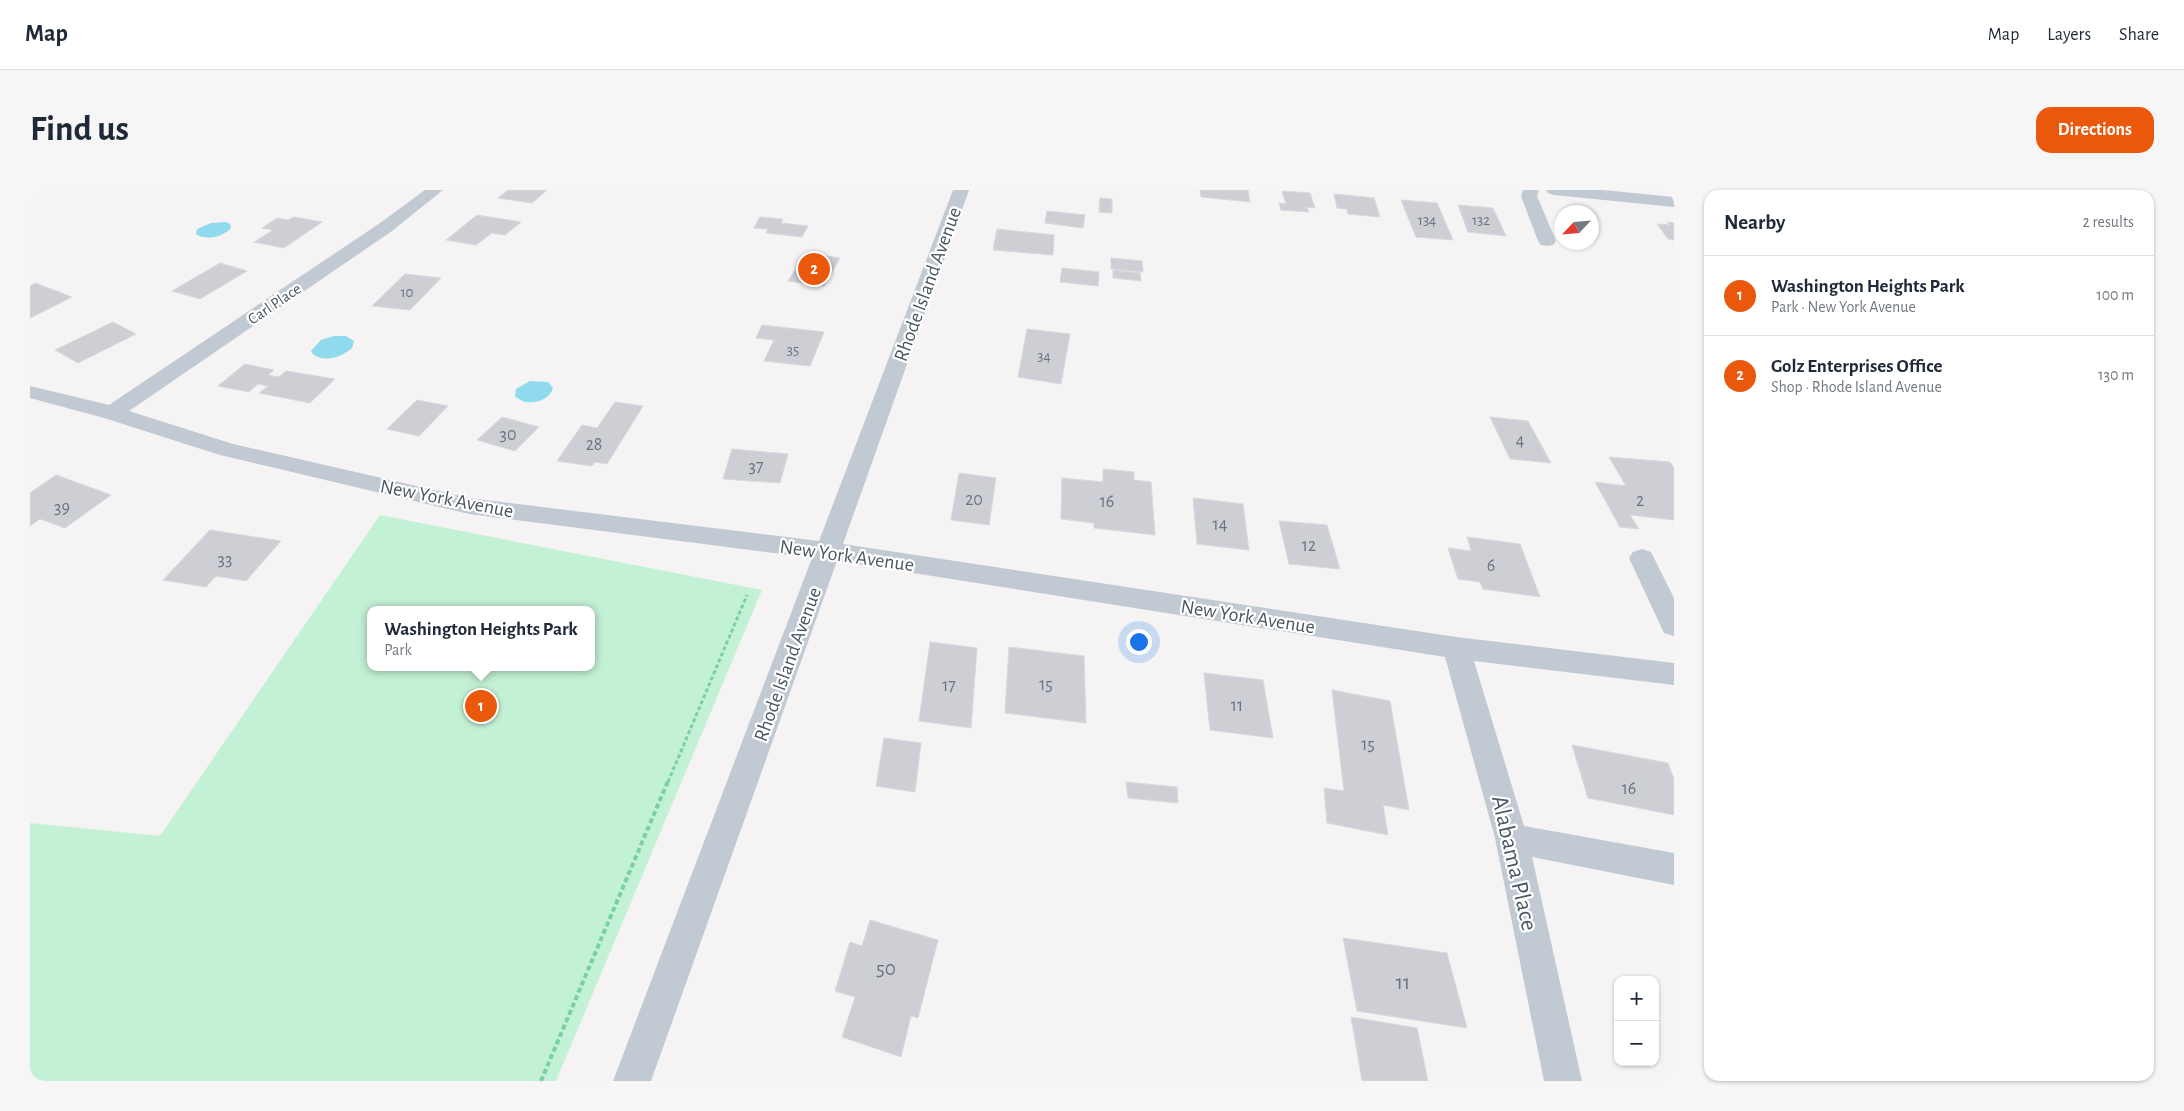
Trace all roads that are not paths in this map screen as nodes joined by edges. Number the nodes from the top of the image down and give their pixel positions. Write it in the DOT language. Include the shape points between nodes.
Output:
graph roads {
  1 [pos="435,190"];
  2 [pos="961,190"];
  3 [pos="1531,190"];
  4 [pos="1554,190"];
  5 [pos="1674,202"];
  6 [pos="1547,241"];
  7 [pos="30,392"];
  8 [pos="112,413"];
  9 [pos="829,551"];
  10 [pos="1642,558"];
  11 [pos="1674,626"];
  12 [pos="1456,648"];
  13 [pos="1674,674"];
  14 [pos="1511,838"];
  15 [pos="1674,869"];
  16 [pos="632,1081"];
  17 [pos="1562,1081"];
  1 -- 8 [label="street, Carl Place"];
  2 -- 9 [label="street, Rhode Island Avenue"];
  3 -- 6 [label="street" via="1529,196"];
  4 -- 5 [label="street"];
  7 -- 8 [label="street, New York Avenue"];
  8 -- 9 [label="street, New York Avenue" via="228,450 469,506"];
  9 -- 12 [label="street, New York Avenue"];
  9 -- 16 [label="street, Rhode Island Avenue"];
  10 -- 11 [label="street"];
  12 -- 13 [label="street, New York Avenue"];
  12 -- 14 [label="street, Alabama Place"];
  14 -- 15 [label="street"];
  14 -- 17 [label="street, Alabama Place"];
}
